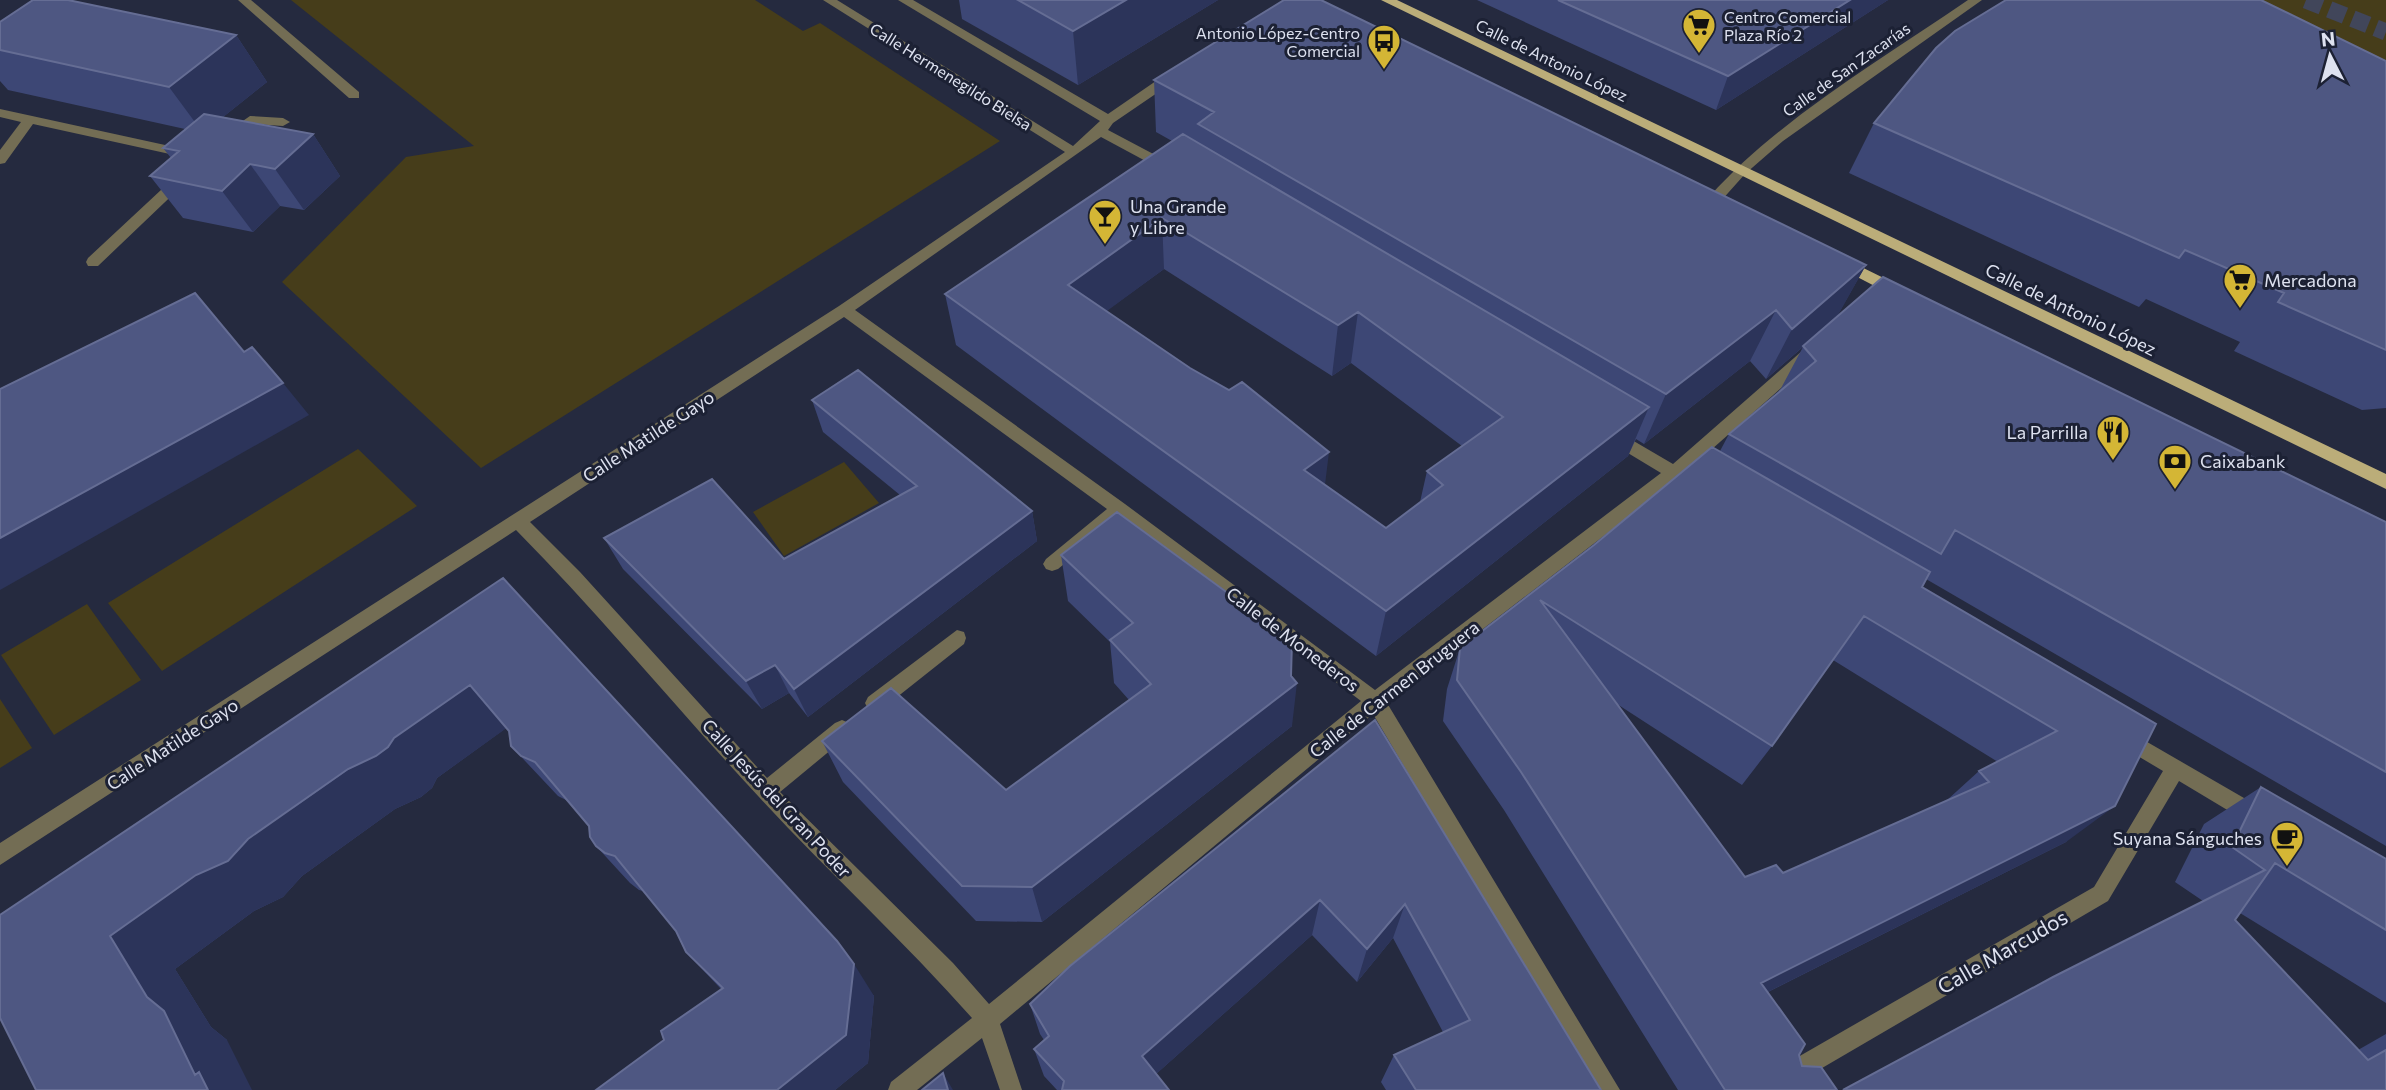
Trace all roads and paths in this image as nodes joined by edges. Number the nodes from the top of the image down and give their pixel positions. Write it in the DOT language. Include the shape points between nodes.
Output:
graph roads {
  1 [pos="244,0"];
  2 [pos="829,0"];
  3 [pos="904,0"];
  4 [pos="1388,0"];
  5 [pos="1976,0"];
  6 [pos="1185,67"];
  7 [pos="354,95"];
  8 [pos="0,113"];
  9 [pos="29,120"];
  10 [pos="283,122"];
  11 [pos="1104,126"];
  12 [pos="214,150"];
  13 [pos="1074,152"];
  14 [pos="0,160"];
  15 [pos="1740,171"];
  16 [pos="1181,175"];
  17 [pos="1716,199"];
  18 [pos="1825,255"];
  19 [pos="93,262"];
  20 [pos="1887,285"];
  21 [pos="1912,297"];
  22 [pos="1870,300"];
  23 [pos="844,310"];
  24 [pos="1820,345"];
  25 [pos="1602,430"];
  26 [pos="1674,473"];
  27 [pos="2386,481"];
  28 [pos="1709,494"];
  29 [pos="1119,509"];
  30 [pos="518,521"];
  31 [pos="1052,564"];
  32 [pos="957,638"];
  33 [pos="1375,701"];
  34 [pos="2104,726"];
  35 [pos="2176,768"];
  36 [pos="766,791"];
  37 [pos="2269,824"];
  38 [pos="0,855"];
  39 [pos="987,1019"];
  40 [pos="1776,1082"];
  41 [pos="899,1090"];
  42 [pos="1011,1090"];
  43 [pos="1609,1090"];
  1 -- 7 [label="street"];
  2 -- 13 [label="street, Calle Hermenegildo Bielsa"];
  3 -- 11 [label="street"];
  4 -- 15 [label="main road, Calle de Antonio López"];
  5 -- 15 [label="street, Calle de San Zacarías" via="1778,138"];
  6 -- 11 [label="street, Calle Matilde Gayo"];
  8 -- 9 [label="street"];
  9 -- 14 [label="street"];
  9 -- 19 [label="street" via="204,158"];
  10 -- 12 [label="street" via="250,120"];
  11 -- 13 [label="street, Calle Matilde Gayo"];
  11 -- 16 [label="street"];
  13 -- 23 [label="street, Calle Matilde Gayo"];
  15 -- 17 [label="street"];
  15 -- 27 [label="main road, Calle de Antonio López"];
  18 -- 20 [label="main road"];
  20 -- 21 [label="main road"];
  20 -- 22 [label="street"];
  23 -- 29 [label="street, Calle de Monederos"];
  23 -- 30 [label="street, Calle Matilde Gayo"];
  24 -- 26 [label="street, Calle de Carmen Bruguera"];
  25 -- 26 [label="street"];
  26 -- 28 [label="street"];
  26 -- 33 [label="street, Calle de Carmen Bruguera"];
  29 -- 31 [label="street"];
  29 -- 33 [label="street, Calle de Monederos"];
  30 -- 36 [label="street, Calle Jesús del Gran Poder"];
  30 -- 38 [label="street, Calle Matilde Gayo"];
  32 -- 36 [label="street"];
  33 -- 39 [label="street, Calle de Carmen Bruguera"];
  33 -- 43 [label="street, Calle de Monederos"];
  34 -- 35 [label="street"];
  35 -- 37 [label="street"];
  35 -- 40 [label="street, Calle Marcudos" via="2101,894"];
  36 -- 39 [label="street, Calle Jesús del Gran Poder"];
  39 -- 41 [label="street, Calle de Carmen Bruguera"];
  39 -- 42 [label="street, Calle Jesús del Gran Poder"];
}
